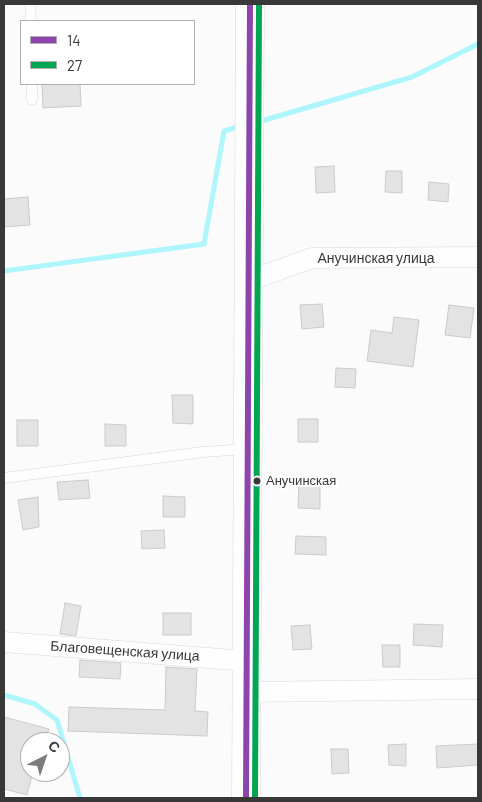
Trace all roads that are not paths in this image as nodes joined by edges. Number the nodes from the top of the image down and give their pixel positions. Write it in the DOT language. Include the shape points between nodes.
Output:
graph roads {
  1 [pos="30,4"];
  2 [pos="250,4"];
  3 [pos="31,20"];
  4 [pos="32,85"];
  5 [pos="32,100"];
  6 [pos="478,257"];
  7 [pos="248,281"];
  8 [pos="248,449"];
  9 [pos="4,478"];
  10 [pos="4,642"];
  11 [pos="247,661"];
  12 [pos="478,689"];
  13 [pos="246,692"];
  14 [pos="246,798"];
  1 -- 3 [label="lane"];
  2 -- 7 [label="main road"];
  4 -- 5 [label="lane"];
  6 -- 7 [label="street, Анучинская улица" via="312,258"];
  7 -- 8 [label="main road"];
  8 -- 9 [label="lane"];
  8 -- 11 [label="main road"];
  10 -- 11 [label="street, Благовещенская улица"];
  11 -- 13 [label="main road"];
  12 -- 13 [label="street"];
  13 -- 14 [label="main road"];
}
